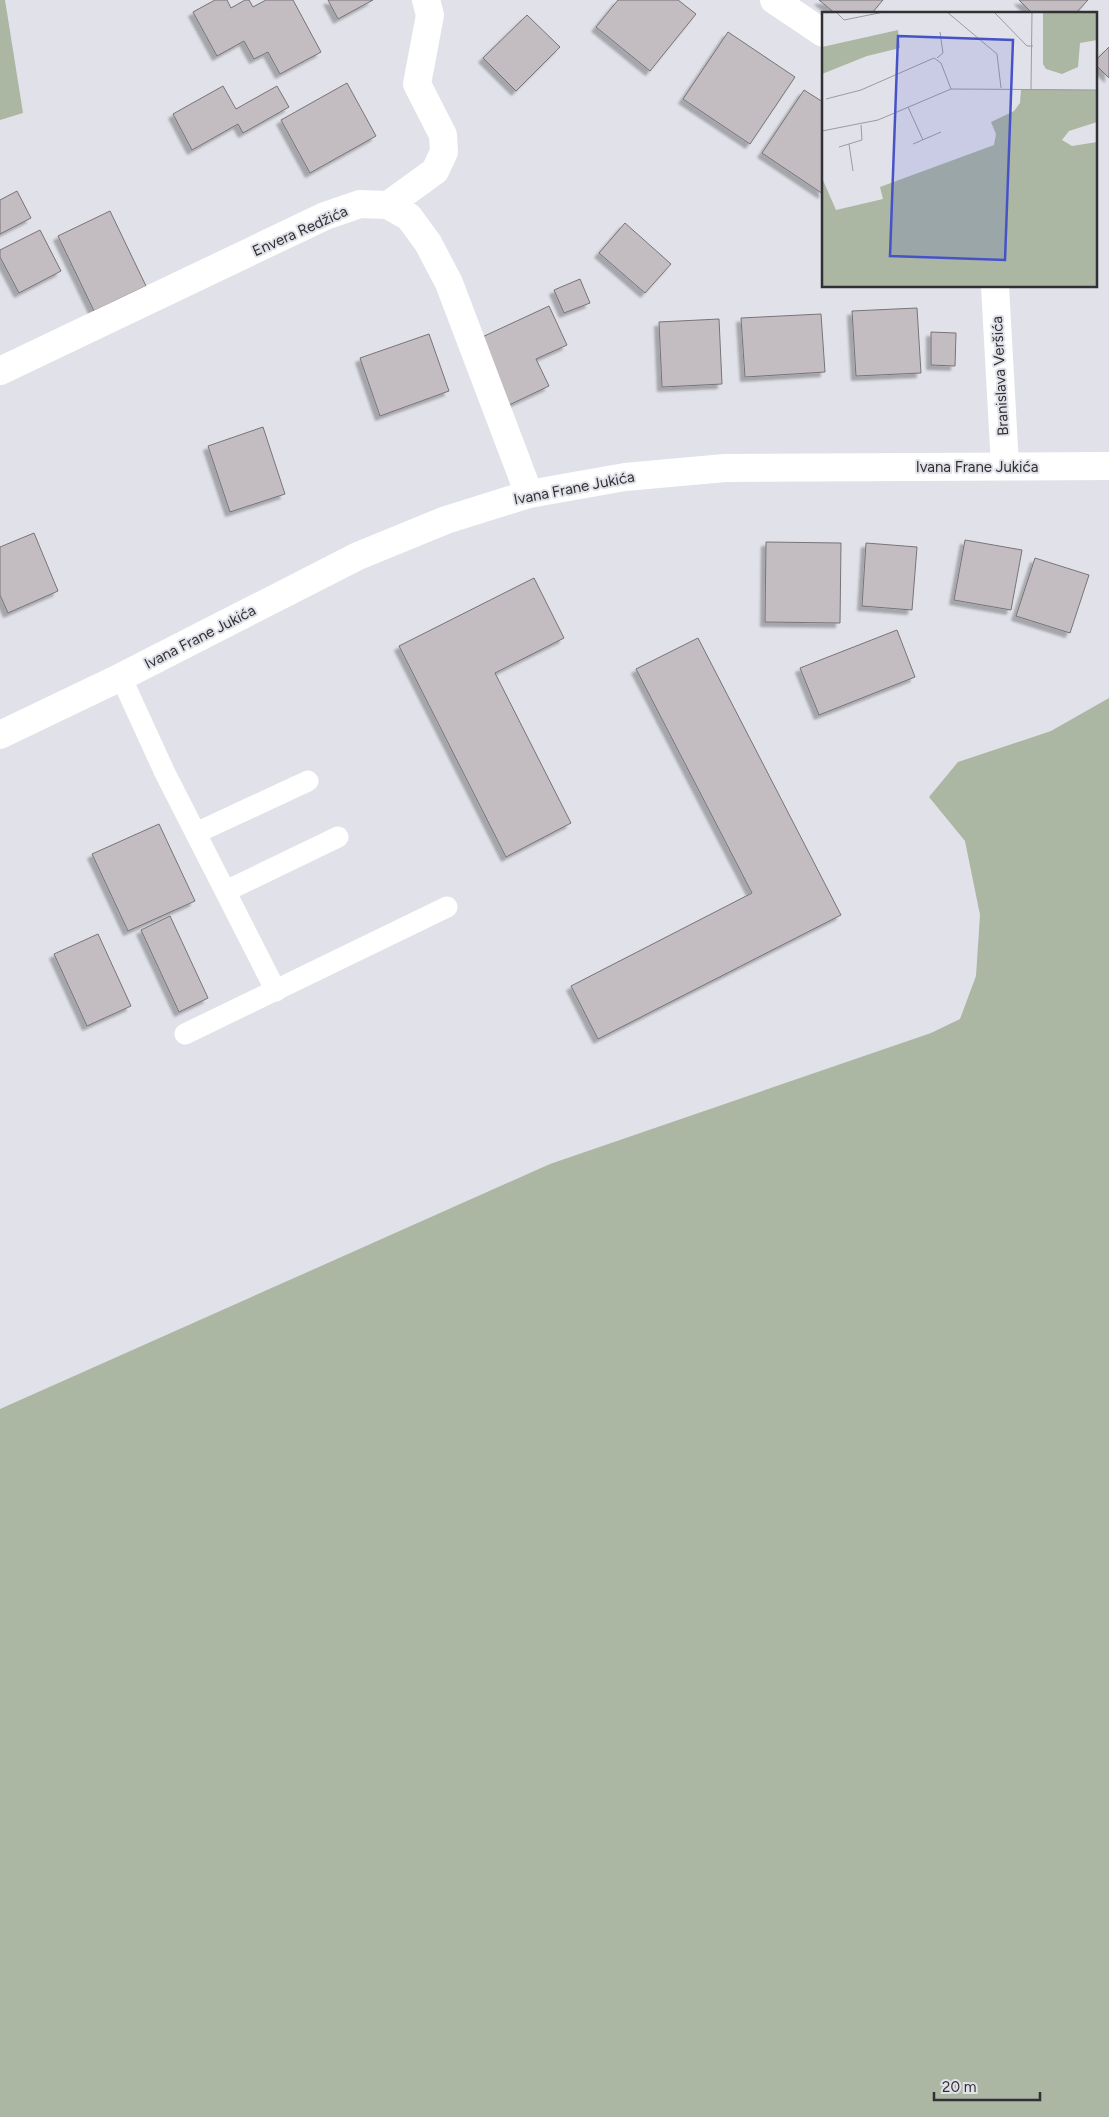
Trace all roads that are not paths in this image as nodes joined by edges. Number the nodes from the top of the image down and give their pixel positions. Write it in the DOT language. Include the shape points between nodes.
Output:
graph roads {
  1 [pos="426,0"];
  2 [pos="774,0"];
  3 [pos="822,32"];
  4 [pos="388,205"];
  5 [pos="996,288"];
  6 [pos="0,372"];
  7 [pos="1005,466"];
  8 [pos="1109,466"];
  9 [pos="529,494"];
  10 [pos="121,677"];
  11 [pos="0,735"];
  12 [pos="308,781"];
  13 [pos="196,833"];
  14 [pos="338,837"];
  15 [pos="226,891"];
  16 [pos="446,907"];
  17 [pos="276,991"];
  18 [pos="185,1034"];
  1 -- 4 [label="street" via="430,16 417,84 443,135 444,152 435,171"];
  2 -- 3 [label="street"];
  4 -- 6 [label="street, Envera Redžića" via="360,204 325,216"];
  4 -- 9 [label="street, Envera Redžića" via="410,218 450,283"];
  5 -- 7 [label="street, Branislava Veršića"];
  7 -- 8 [label="street, Ivana Frane Jukića"];
  7 -- 9 [label="street, Ivana Frane Jukića" via="725,468 626,476"];
  9 -- 10 [label="street, Ivana Frane Jukića" via="446,520 358,556"];
  10 -- 11 [label="street, Ivana Frane Jukića"];
  10 -- 13 [label="lane"];
  12 -- 13 [label="lane"];
  13 -- 15 [label="lane"];
  14 -- 15 [label="lane"];
  15 -- 17 [label="lane"];
  16 -- 17 [label="lane"];
  17 -- 18 [label="lane"];
}
